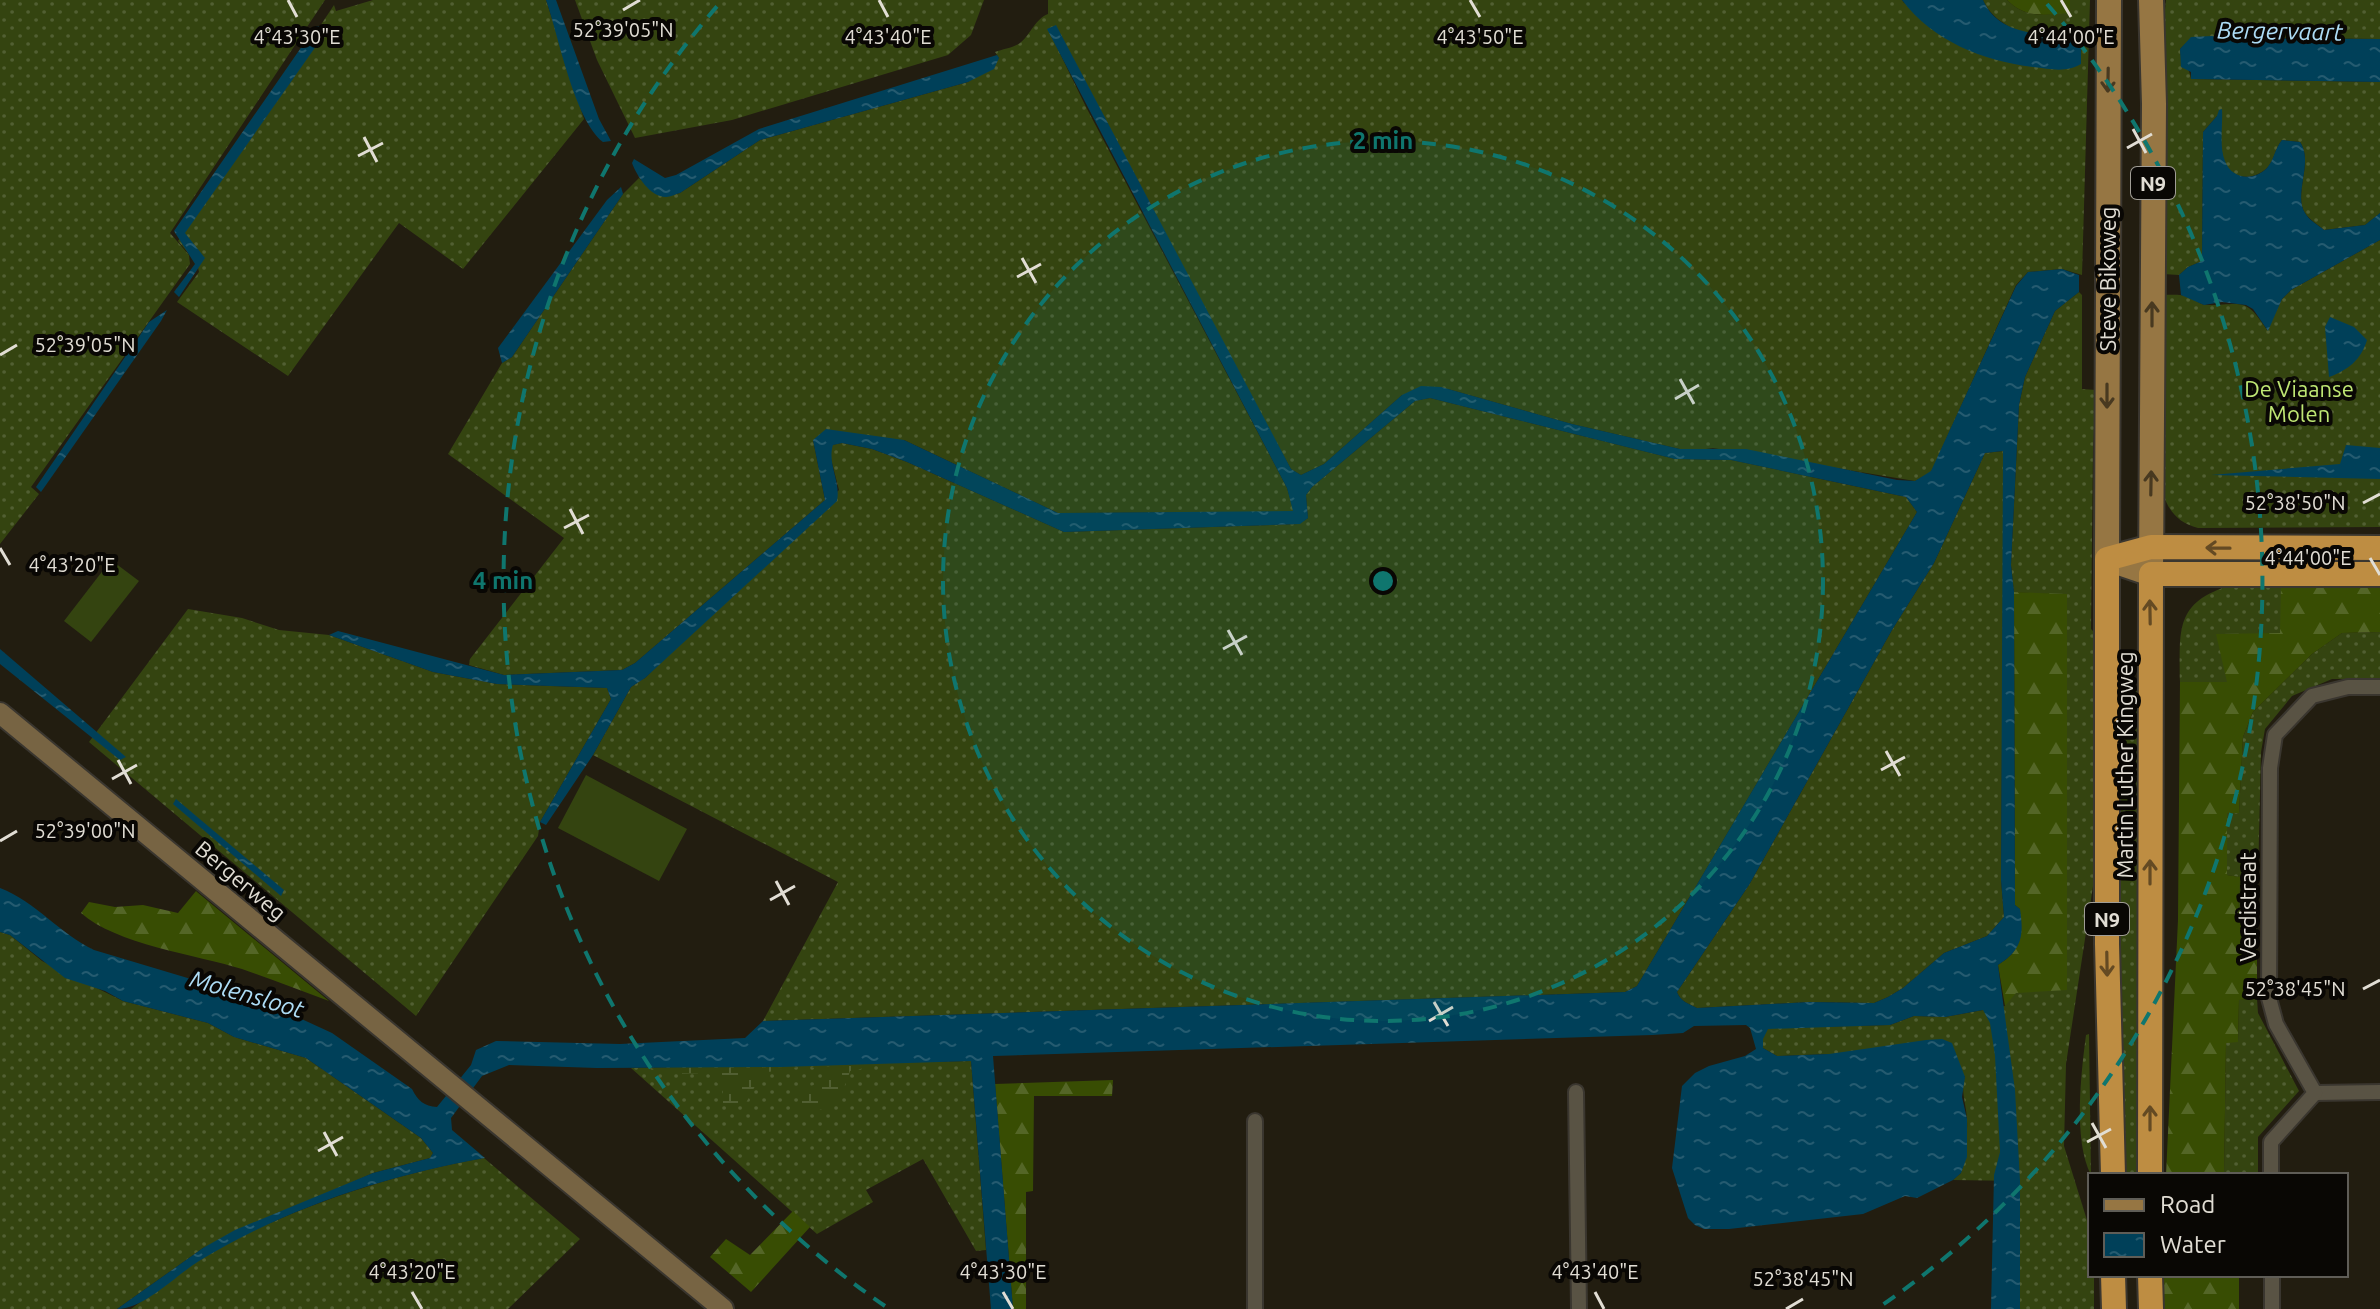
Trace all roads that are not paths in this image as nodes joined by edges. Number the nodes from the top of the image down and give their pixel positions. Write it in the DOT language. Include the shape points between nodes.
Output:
graph roads {
  1 [pos="2109,0"];
  2 [pos="2151,0"];
  3 [pos="2151,547"];
  4 [pos="2380,548"];
  5 [pos="2107,559"];
  6 [pos="2151,574"];
  7 [pos="2380,574"];
  8 [pos="2380,687"];
  9 [pos="0,713"];
  10 [pos="1576,1092"];
  11 [pos="2380,1092"];
  12 [pos="2315,1093"];
  13 [pos="1255,1121"];
  14 [pos="2113,1173"];
  15 [pos="2150,1173"];
  16 [pos="2271,1173"];
  17 [pos="2113,1277"];
  18 [pos="2150,1277"];
  19 [pos="2272,1277"];
  20 [pos="723,1309"];
  21 [pos="1255,1309"];
  22 [pos="1579,1309"];
  23 [pos="2114,1309"];
  24 [pos="2151,1309"];
  25 [pos="2272,1309"];
  1 -- 5 [label="main road, Steve Bikoweg / N9, one-way"];
  3 -- 2 [label="main road, Steve Bikoweg / N9, one-way"];
  4 -- 3 [label="highway, one-way"];
  3 -- 5 [label="highway"];
  3 -- 6 [label="main road, Martin Luther Kingweg / N9"];
  5 -- 6 [label="main road"];
  5 -- 14 [label="highway, Martin Luther Kingweg / N9, one-way"];
  6 -- 7 [label="highway"];
  15 -- 6 [label="highway, Martin Luther Kingweg / N9, one-way"];
  8 -- 12 [label="street, Verdistraat" via="2348,687 2312,696 2275,735 2270,768 2269,998 2276,1024"];
  9 -- 20 [label="main road, Bergerweg"];
  10 -- 22 [label="street"];
  11 -- 12 [label="street"];
  12 -- 16 [label="street" via="2271,1142"];
  13 -- 21 [label="street"];
  17 -- 23 [label="highway"];
  18 -- 24 [label="highway"];
  19 -- 25 [label="street"];
}
